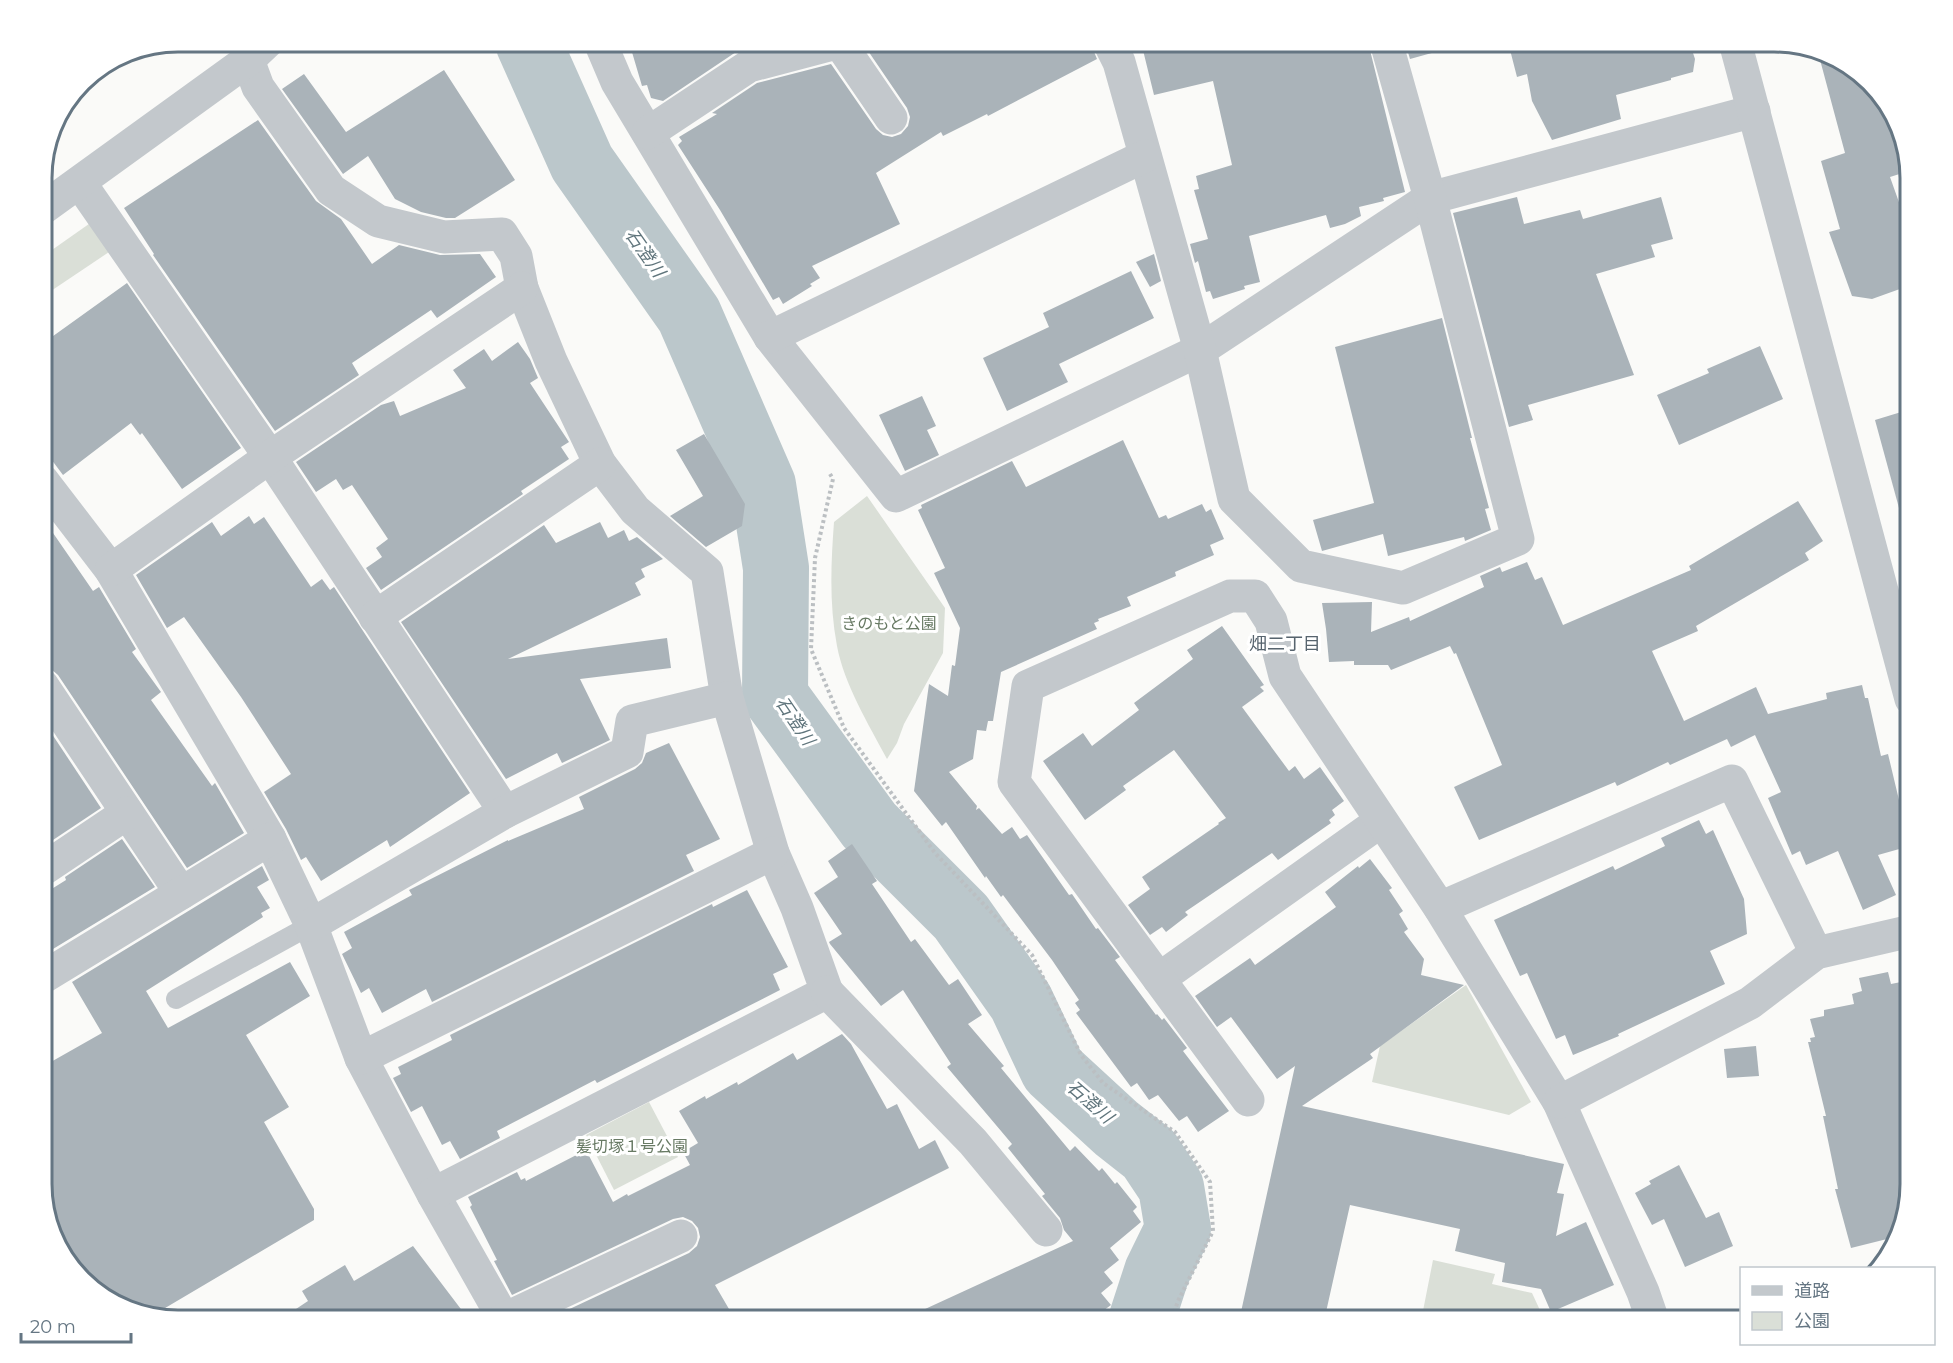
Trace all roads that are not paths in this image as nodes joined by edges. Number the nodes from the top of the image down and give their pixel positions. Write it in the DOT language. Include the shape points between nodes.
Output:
graph roads {
  1 [pos="1114,52"];
  2 [pos="1389,52"];
  3 [pos="1738,52"];
  4 [pos="255,53"];
  5 [pos="258,53"];
  6 [pos="605,53"];
  7 [pos="799,53"];
  8 [pos="846,53"];
  9 [pos="1754,111"];
  10 [pos="891,118"];
  11 [pos="648,133"];
  12 [pos="1145,156"];
  13 [pos="80,183"];
  14 [pos="1430,198"];
  15 [pos="53,201"];
  16 [pos="522,288"];
  17 [pos="770,337"];
  18 [pos="1200,350"];
  19 [pos="270,457"];
  20 [pos="600,464"];
  21 [pos="53,494"];
  22 [pos="111,570"];
  23 [pos="375,617"];
  24 [pos="1900,658"];
  25 [pos="727,698"];
  26 [pos="53,701"];
  27 [pos="505,812"];
  28 [pos="128,813"];
  29 [pos="1381,821"];
  30 [pos="270,839"];
  31 [pos="773,853"];
  32 [pos="53,863"];
  33 [pos="181,893"];
  34 [pos="1440,908"];
  35 [pos="311,925"];
  36 [pos="1900,934"];
  37 [pos="1816,953"];
  38 [pos="53,971"];
  39 [pos="1159,979"];
  40 [pos="827,992"];
  41 [pos="176,999"];
  42 [pos="361,1058"];
  43 [pos="1248,1100"];
  44 [pos="1559,1102"];
  45 [pos="433,1194"];
  46 [pos="1046,1230"];
  47 [pos="681,1236"];
  48 [pos="498,1310"];
  49 [pos="525,1310"];
  50 [pos="1649,1310"];
  1 -- 12 [label="street"];
  2 -- 14 [label="street"];
  3 -- 9 [label="street"];
  4 -- 13 [label="street"];
  5 -- 16 [label="street" via="258,87 331,190 378,221 444,237 502,234 516,256"];
  6 -- 11 [label="street"];
  7 -- 11 [label="street" via="749,66"];
  8 -- 10 [label="street"];
  9 -- 14 [label="street"];
  9 -- 24 [label="street"];
  11 -- 17 [label="street"];
  12 -- 17 [label="street"];
  12 -- 18 [label="street"];
  13 -- 15 [label="street"];
  13 -- 19 [label="street"];
  14 -- 18 [label="street"];
  14 -- 18 [label="street" via="1518,539 1403,588 1301,566 1234,499"];
  16 -- 19 [label="street"];
  16 -- 20 [label="street" via="551,362"];
  17 -- 18 [label="street" via="896,495"];
  19 -- 22 [label="street"];
  19 -- 23 [label="street"];
  20 -- 23 [label="street"];
  20 -- 25 [label="street" via="635,510 708,572"];
  21 -- 22 [label="street"];
  22 -- 30 [label="street"];
  23 -- 27 [label="street"];
  25 -- 27 [label="street" via="632,721 627,752"];
  25 -- 31 [label="street"];
  26 -- 28 [label="street"];
  27 -- 35 [label="street"];
  28 -- 32 [label="street"];
  28 -- 33 [label="street"];
  29 -- 34 [label="street"];
  29 -- 39 [label="street"];
  29 -- 39 [label="street" via="1286,676 1271,621 1255,596 1230,596 1028,686 1014,782"];
  30 -- 33 [label="street"];
  30 -- 35 [label="street"];
  31 -- 40 [label="street" via="798,909"];
  31 -- 42 [label="street"];
  33 -- 38 [label="street"];
  34 -- 37 [label="street" via="1732,781"];
  34 -- 44 [label="street"];
  35 -- 41 [label="lane"];
  35 -- 42 [label="street"];
  36 -- 37 [label="street"];
  37 -- 44 [label="street" via="1750,1003"];
  39 -- 43 [label="street"];
  40 -- 45 [label="street"];
  40 -- 46 [label="street" via="973,1142"];
  42 -- 45 [label="street"];
  44 -- 50 [label="street"];
  45 -- 48 [label="street"];
  47 -- 49 [label="street"];
}
